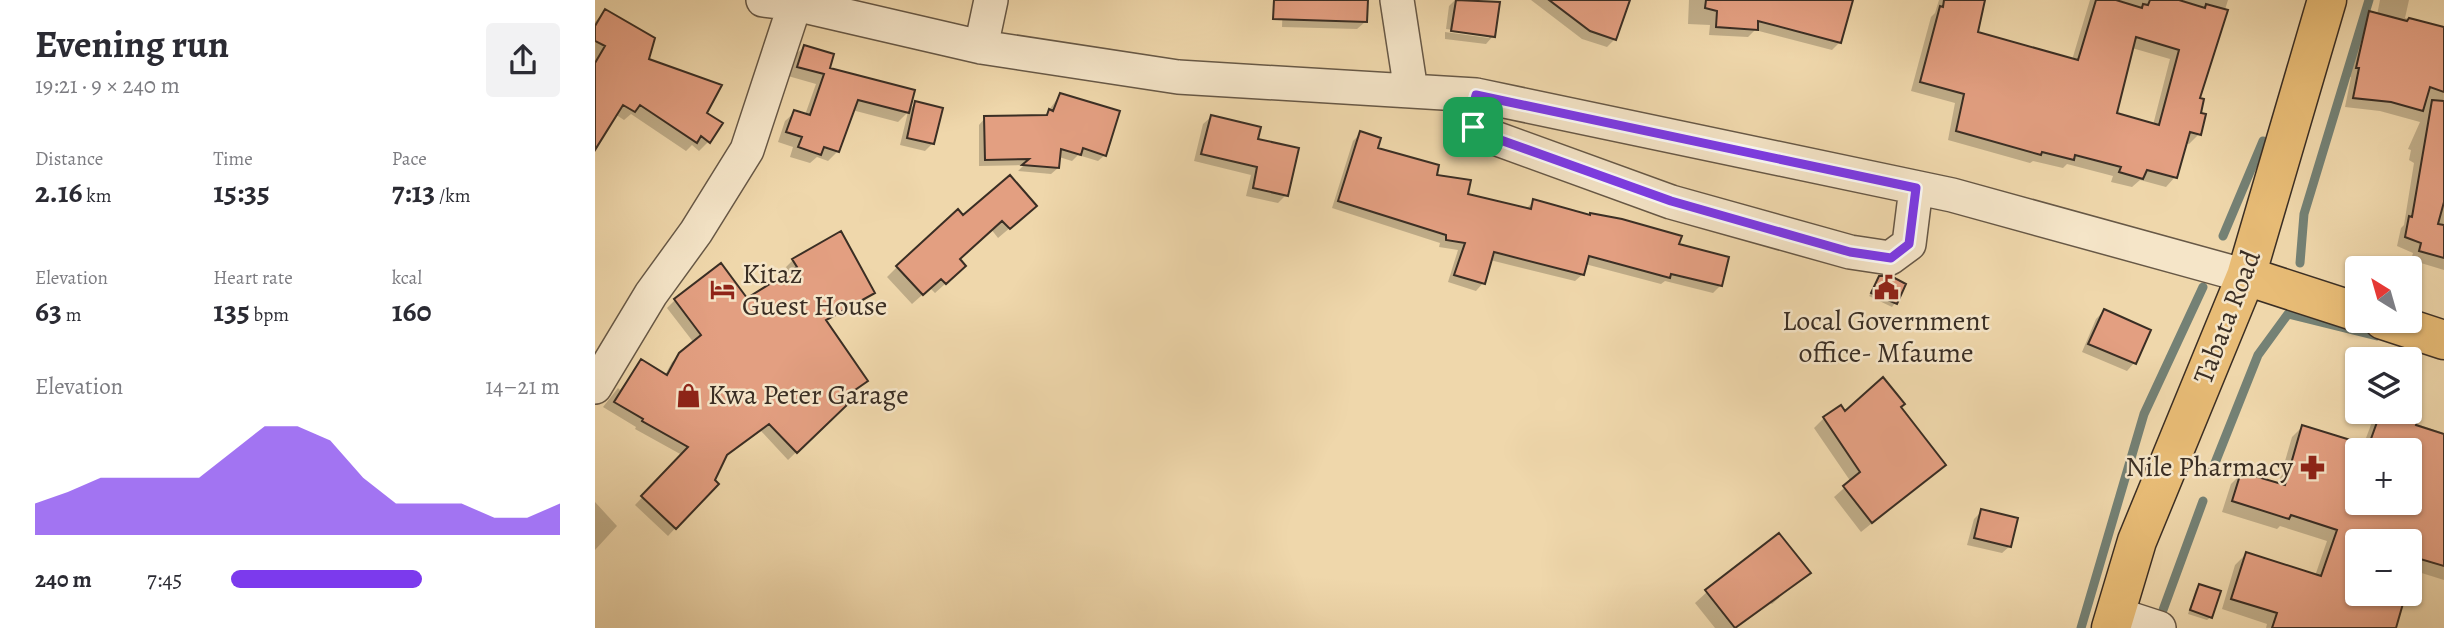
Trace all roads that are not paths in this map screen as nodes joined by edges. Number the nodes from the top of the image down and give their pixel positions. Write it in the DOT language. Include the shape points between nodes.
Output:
graph roads {
  1 [pos="991,0"];
  2 [pos="1397,0"];
  3 [pos="2327,0"];
  4 [pos="779,2"];
  5 [pos="981,47"];
  6 [pos="1411,91"];
  7 [pos="1476,95"];
  8 [pos="1916,188"];
  9 [pos="2246,276"];
  10 [pos="2345,308"];
  11 [pos="2422,333"];
  12 [pos="2444,340"];
  13 [pos="595,387"];
  14 [pos="2113,621"];
  15 [pos="2159,628"];
  1 -- 5 [label="street"];
  2 -- 6 [label="street"];
  3 -- 9 [label="main road, Tabata Road"];
  4 -- 5 [label="street"];
  4 -- 13 [label="street" via="747,149"];
  5 -- 6 [label="street" via="1178,77"];
  6 -- 7 [label="street"];
  7 -- 8 [label="street"];
  7 -- 8 [label="street" via="1470,118 1481,133 1671,201 1850,252 1891,258 1909,244"];
  8 -- 9 [label="street"];
  9 -- 10 [label="main road"];
  9 -- 14 [label="main road, Tabata Road" via="2137,541"];
  11 -- 12 [label="main road"];
  14 -- 15 [label="street"];
}
